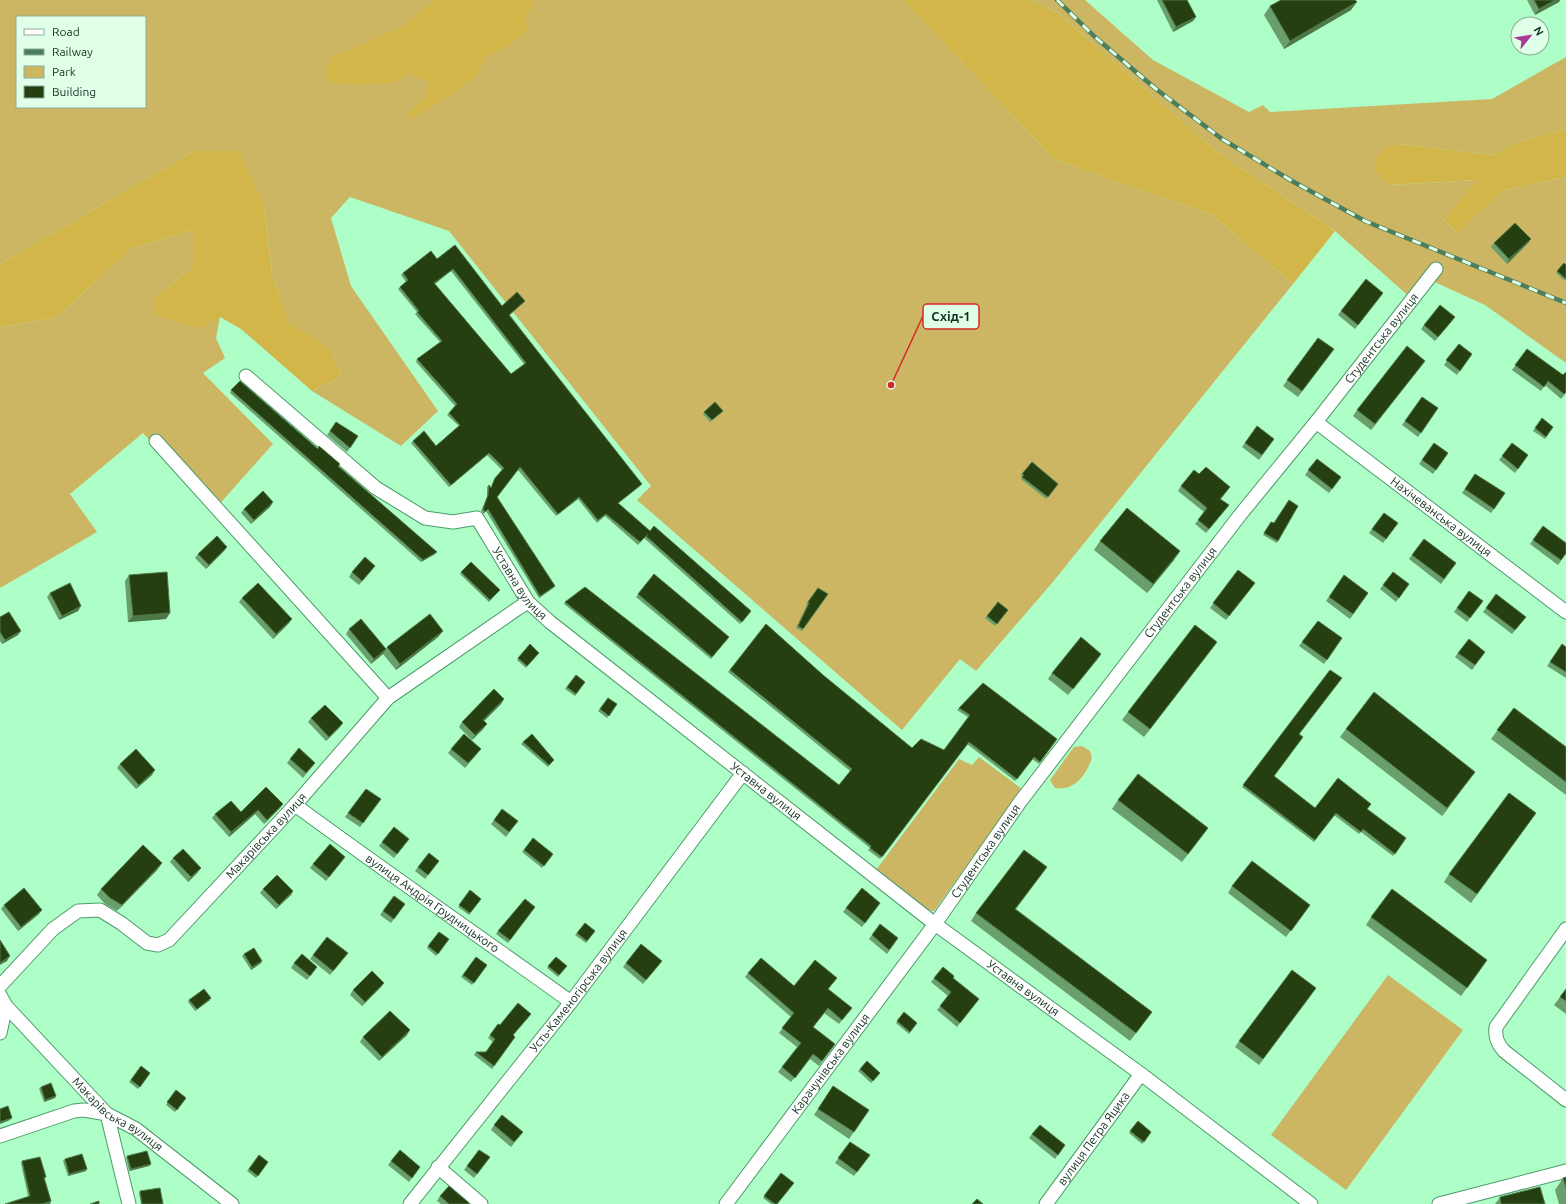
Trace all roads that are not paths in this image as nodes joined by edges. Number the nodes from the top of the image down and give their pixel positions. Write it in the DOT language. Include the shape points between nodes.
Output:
graph roads {
  1 [pos="1436,269"];
  2 [pos="246,376"];
  3 [pos="1316,422"];
  4 [pos="156,441"];
  5 [pos="528,602"];
  6 [pos="1566,612"];
  7 [pos="388,698"];
  8 [pos="743,774"];
  9 [pos="295,805"];
  10 [pos="935,924"];
  11 [pos="1566,929"];
  12 [pos="0,986"];
  13 [pos="3,1000"];
  14 [pos="571,1002"];
  15 [pos="0,1033"];
  16 [pos="1142,1074"];
  17 [pos="1566,1100"];
  18 [pos="107,1114"];
  19 [pos="0,1136"];
  20 [pos="438,1167"];
  21 [pos="1566,1171"];
  22 [pos="129,1204"];
  23 [pos="232,1204"];
  24 [pos="410,1204"];
  25 [pos="481,1204"];
  26 [pos="726,1204"];
  27 [pos="1046,1204"];
  28 [pos="1311,1204"];
  29 [pos="1439,1204"];
  1 -- 3 [label="street, Студентська вулиця"];
  2 -- 5 [label="street, Уставна вулиця" via="376,488 425,518 453,522 477,518"];
  3 -- 6 [label="street, Нахічеванська вулиця"];
  3 -- 10 [label="street, Студентська вулиця" via="1236,521 1020,802"];
  4 -- 7 [label="street"];
  5 -- 7 [label="street, Макарівська вулиця"];
  5 -- 8 [label="street, Уставна вулиця"];
  7 -- 9 [label="street, Макарівська вулиця"];
  8 -- 10 [label="street, Уставна вулиця"];
  8 -- 14 [label="street, Усть-Каменогірська вулиця"];
  9 -- 12 [label="street, Макарівська вулиця" via="169,940 158,945 147,943 100,910 78,911 53,929"];
  9 -- 14 [label="street, вулиця Андрія Грудницького"];
  10 -- 16 [label="street, Уставна вулиця"];
  10 -- 26 [label="street, Карачунівська вулиця"];
  11 -- 17 [label="street" via="1496,1027 1495,1036 1504,1051"];
  13 -- 15 [label="street"];
  13 -- 18 [label="street, Макарівська вулиця"];
  14 -- 20 [label="street, Усть-Каменогірська вулиця"];
  16 -- 27 [label="street, вулиця Петра Яцика"];
  16 -- 28 [label="street, Уставна вулиця"];
  18 -- 19 [label="street" via="84,1110 74,1112"];
  18 -- 22 [label="street"];
  18 -- 23 [label="street, Макарівська вулиця" via="136,1129"];
  20 -- 24 [label="street, Усть-Каменогірська вулиця"];
  20 -- 25 [label="street"];
  21 -- 29 [label="street"];
}
